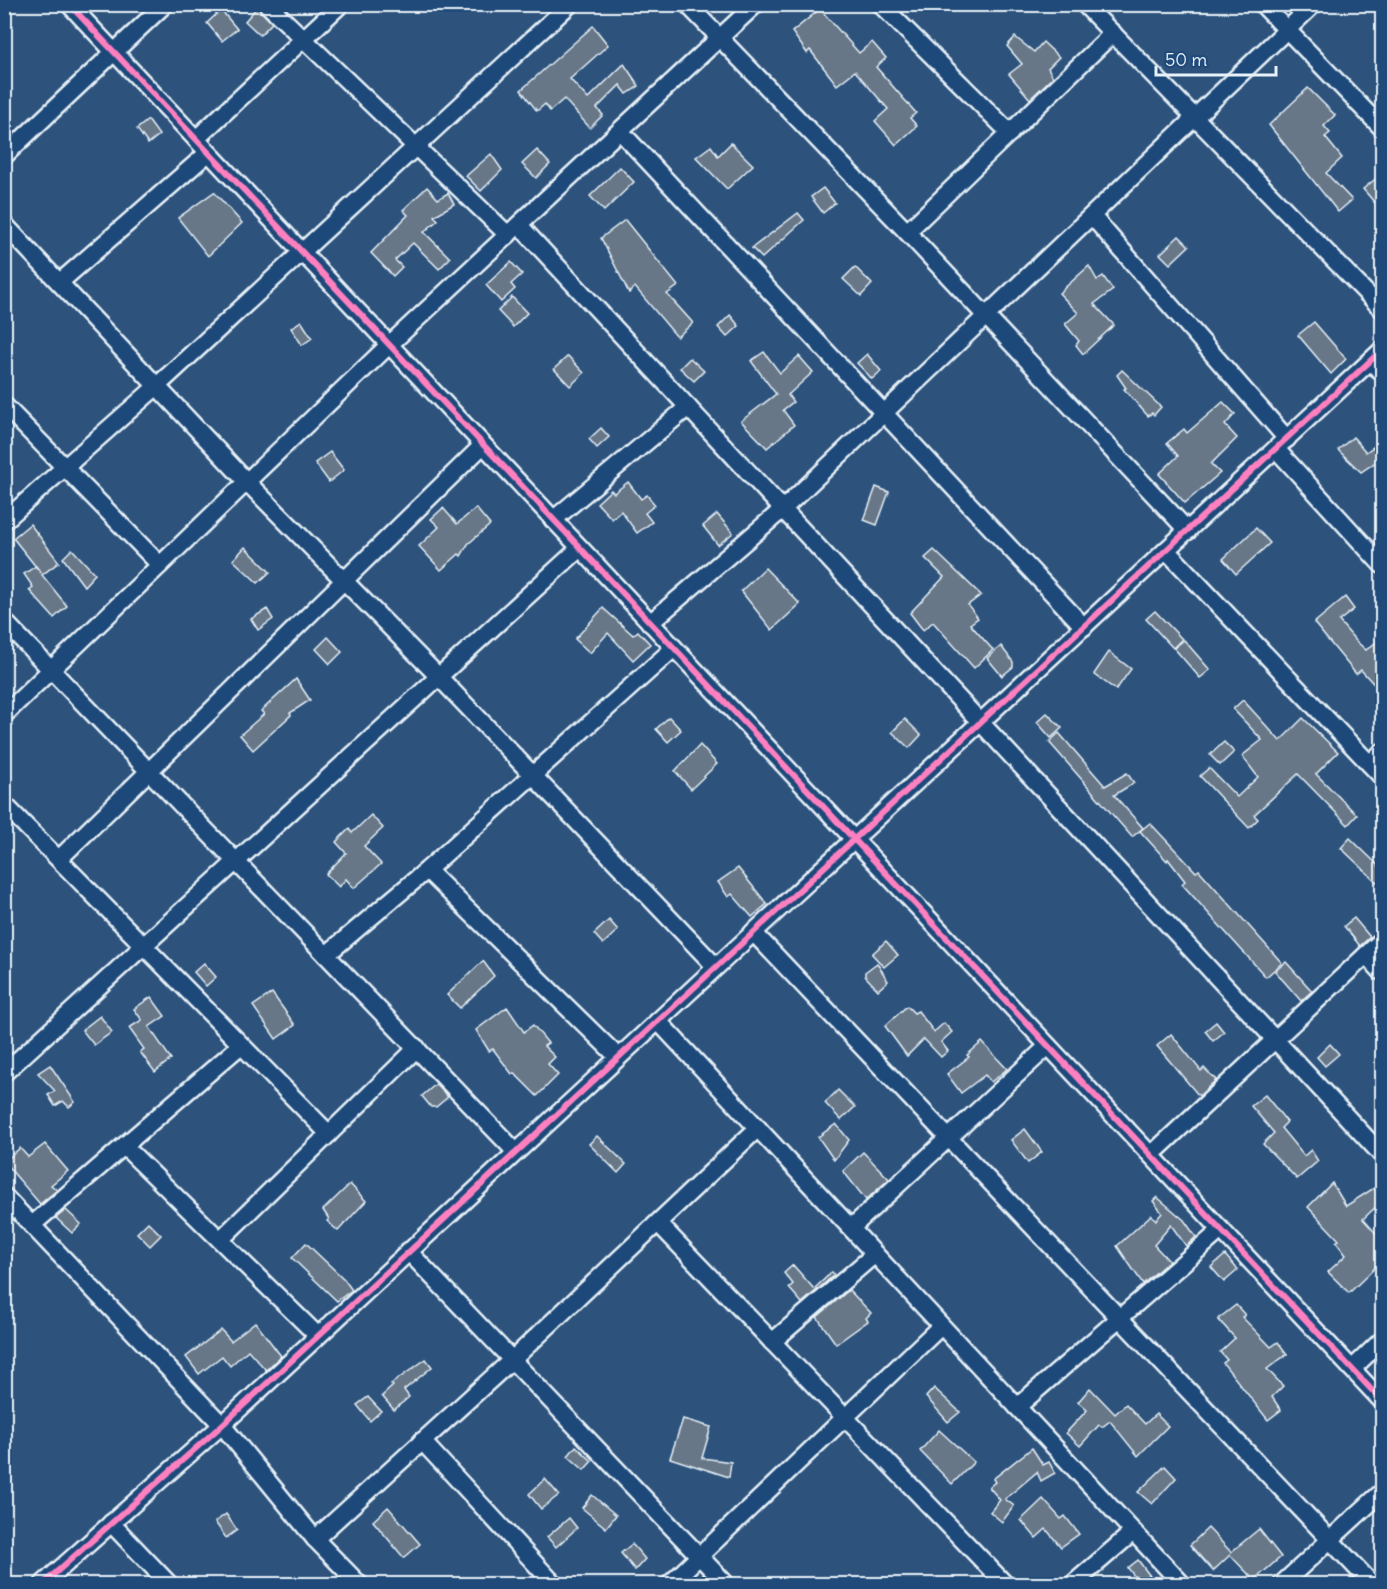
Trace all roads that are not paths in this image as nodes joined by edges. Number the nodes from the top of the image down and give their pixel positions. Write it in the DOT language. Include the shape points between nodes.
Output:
graph roads {
  1 [pos="69,4"];
  2 [pos="165,4"];
  3 [pos="267,4"];
  4 [pos="341,4"];
  5 [pos="570,4"];
  6 [pos="687,4"];
  7 [pos="756,4"];
  8 [pos="880,4"];
  9 [pos="1084,4"];
  10 [pos="1262,4"];
  11 [pos="1314,4"];
  12 [pos="1286,31"];
  13 [pos="1113,33"];
  14 [pos="721,37"];
  15 [pos="303,39"];
  16 [pos="114,53"];
  17 [pos="1197,116"];
  18 [pos="1383,128"];
  19 [pos="620,131"];
  20 [pos="1010,133"];
  21 [pos="196,139"];
  22 [pos="415,147"];
  23 [pos="208,153"];
  24 [pos="4,156"];
  25 [pos="1092,216"];
  26 [pos="4,224"];
  27 [pos="513,230"];
  28 [pos="907,232"];
  29 [pos="301,251"];
  30 [pos="60,282"];
  31 [pos="1383,309"];
  32 [pos="987,316"];
  33 [pos="389,345"];
  34 [pos="1379,362"];
  35 [pos="157,386"];
  36 [pos="4,405"];
  37 [pos="688,407"];
  38 [pos="885,414"];
  39 [pos="1281,444"];
  40 [pos="483,445"];
  41 [pos="65,467"];
  42 [pos="247,482"];
  43 [pos="783,509"];
  44 [pos="553,520"];
  45 [pos="4,521"];
  46 [pos="1188,531"];
  47 [pos="579,548"];
  48 [pos="1166,550"];
  49 [pos="1383,564"];
  50 [pos="160,565"];
  51 [pos="344,580"];
  52 [pos="4,621"];
  53 [pos="650,623"];
  54 [pos="1084,627"];
  55 [pos="674,648"];
  56 [pos="51,670"];
  57 [pos="438,676"];
  58 [pos="4,715"];
  59 [pos="981,721"];
  60 [pos="1383,752"];
  61 [pos="1370,764"];
  62 [pos="149,771"];
  63 [pos="532,774"];
  64 [pos="1383,777"];
  65 [pos="4,804"];
  66 [pos="854,839"];
  67 [pos="59,859"];
  68 [pos="235,861"];
  69 [pos="427,870"];
  70 [pos="753,932"];
  71 [pos="1383,940"];
  72 [pos="143,945"];
  73 [pos="326,955"];
  74 [pos="1366,955"];
  75 [pos="716,967"];
  76 [pos="1383,972"];
  77 [pos="658,1021"];
  78 [pos="1275,1039"];
  79 [pos="241,1045"];
  80 [pos="1048,1046"];
  81 [pos="417,1048"];
  82 [pos="618,1057"];
  83 [pos="4,1073"];
  84 [pos="758,1128"];
  85 [pos="329,1134"];
  86 [pos="947,1136"];
  87 [pos="123,1146"];
  88 [pos="516,1152"];
  89 [pos="1151,1155"];
  90 [pos="1383,1155"];
  91 [pos="4,1196"];
  92 [pos="658,1223"];
  93 [pos="32,1225"];
  94 [pos="850,1228"];
  95 [pos="1221,1230"];
  96 [pos="220,1240"];
  97 [pos="408,1251"];
  98 [pos="875,1254"];
  99 [pos="1119,1319"];
  100 [pos="942,1326"];
  101 [pos="318,1336"];
  102 [pos="1383,1340"];
  103 [pos="772,1342"];
  104 [pos="512,1360"];
  105 [pos="1352,1369"];
  106 [pos="1383,1401"];
  107 [pos="1017,1407"];
  108 [pos="845,1418"];
  109 [pos="222,1425"];
  110 [pos="422,1442"];
  111 [pos="1383,1492"];
  112 [pos="111,1523"];
  113 [pos="1133,1532"];
  114 [pos="315,1539"];
  115 [pos="1330,1540"];
  116 [pos="699,1557"];
  117 [pos="43,1584"];
  118 [pos="169,1584"];
  119 [pos="359,1584"];
  120 [pos="554,1584"];
  121 [pos="670,1584"];
  122 [pos="726,1584"];
  123 [pos="1005,1584"];
  124 [pos="1073,1584"];
  125 [pos="1182,1584"];
  126 [pos="1282,1584"];
  127 [pos="1372,1584"];
  1 -- 16 [label="street"];
  2 -- 16 [label="street"];
  3 -- 15 [label="street"];
  4 -- 15 [label="street"];
  5 -- 22 [label="street"];
  6 -- 14 [label="street"];
  7 -- 14 [label="street"];
  8 -- 20 [label="street"];
  9 -- 13 [label="street"];
  10 -- 12 [label="street"];
  11 -- 12 [label="street"];
  12 -- 17 [label="street"];
  12 -- 18 [label="street"];
  13 -- 17 [label="street"];
  13 -- 20 [label="street"];
  14 -- 19 [label="street"];
  14 -- 28 [label="street"];
  15 -- 21 [label="street"];
  15 -- 22 [label="street"];
  16 -- 21 [label="street"];
  16 -- 24 [label="street"];
  17 -- 25 [label="street"];
  17 -- 31 [label="street"];
  19 -- 27 [label="street"];
  19 -- 38 [label="street"];
  20 -- 28 [label="street"];
  21 -- 23 [label="street"];
  22 -- 27 [label="street"];
  22 -- 29 [label="street"];
  23 -- 29 [label="street"];
  23 -- 30 [label="street"];
  25 -- 32 [label="street"];
  25 -- 39 [label="street"];
  26 -- 30 [label="street"];
  27 -- 33 [label="street"];
  27 -- 37 [label="street"];
  28 -- 32 [label="street"];
  29 -- 33 [label="street"];
  29 -- 35 [label="street"];
  30 -- 35 [label="street"];
  32 -- 38 [label="street"];
  32 -- 46 [label="street"];
  33 -- 40 [label="street"];
  33 -- 42 [label="street"];
  34 -- 39 [label="street"];
  35 -- 41 [label="street"];
  35 -- 42 [label="street"];
  36 -- 41 [label="street"];
  37 -- 43 [label="street"];
  37 -- 44 [label="street"];
  38 -- 43 [label="street"];
  38 -- 54 [label="street"];
  39 -- 46 [label="street"];
  39 -- 49 [label="street"];
  40 -- 44 [label="street"];
  40 -- 51 [label="street"];
  41 -- 45 [label="street"];
  41 -- 50 [label="street"];
  42 -- 50 [label="street"];
  42 -- 51 [label="street"];
  43 -- 53 [label="street"];
  43 -- 59 [label="street"];
  44 -- 47 [label="street"];
  46 -- 48 [label="street"];
  47 -- 53 [label="street"];
  47 -- 57 [label="street"];
  48 -- 54 [label="street"];
  48 -- 61 [label="street"];
  50 -- 56 [label="street"];
  51 -- 57 [label="street"];
  51 -- 62 [label="street"];
  52 -- 56 [label="street"];
  53 -- 55 [label="street"];
  54 -- 59 [label="street"];
  55 -- 63 [label="street"];
  55 -- 66 [label="street"];
  56 -- 58 [label="street"];
  56 -- 62 [label="street"];
  57 -- 63 [label="street"];
  57 -- 68 [label="street"];
  59 -- 66 [label="street"];
  59 -- 78 [label="street"];
  60 -- 61 [label="street"];
  61 -- 64 [label="street"];
  62 -- 67 [label="street"];
  62 -- 68 [label="street"];
  63 -- 69 [label="street"];
  63 -- 75 [label="street"];
  65 -- 67 [label="street"];
  66 -- 70 [label="street"];
  66 -- 80 [label="street"];
  67 -- 72 [label="street"];
  68 -- 72 [label="street"];
  68 -- 73 [label="street"];
  69 -- 73 [label="street"];
  69 -- 82 [label="street"];
  70 -- 75 [label="street"];
  70 -- 86 [label="street"];
  71 -- 74 [label="street"];
  72 -- 79 [label="street"];
  72 -- 83 [label="street"];
  73 -- 81 [label="street"];
  74 -- 76 [label="street"];
  74 -- 78 [label="street"];
  75 -- 77 [label="street"];
  77 -- 82 [label="street"];
  77 -- 84 [label="street"];
  78 -- 89 [label="street"];
  78 -- 90 [label="street"];
  79 -- 85 [label="street"];
  79 -- 87 [label="street"];
  80 -- 86 [label="street"];
  80 -- 89 [label="street"];
  81 -- 85 [label="street"];
  81 -- 88 [label="street"];
  82 -- 88 [label="street"];
  84 -- 92 [label="street"];
  84 -- 94 [label="street"];
  85 -- 96 [label="street"];
  86 -- 94 [label="street"];
  86 -- 99 [label="street"];
  87 -- 93 [label="street"];
  87 -- 96 [label="street"];
  88 -- 97 [label="street"];
  89 -- 95 [label="street"];
  91 -- 93 [label="street"];
  92 -- 103 [label="street"];
  92 -- 104 [label="street"];
  93 -- 109 [label="street"];
  94 -- 98 [label="street"];
  95 -- 99 [label="street"];
  95 -- 105 [label="street"];
  96 -- 101 [label="street"];
  97 -- 101 [label="street"];
  97 -- 104 [label="street"];
  98 -- 100 [label="street"];
  98 -- 103 [label="street"];
  99 -- 107 [label="street"];
  99 -- 115 [label="street"];
  100 -- 107 [label="street"];
  100 -- 108 [label="street"];
  101 -- 109 [label="street"];
  102 -- 105 [label="street"];
  103 -- 108 [label="street"];
  104 -- 110 [label="street"];
  104 -- 116 [label="street"];
  105 -- 106 [label="street"];
  107 -- 113 [label="street"];
  108 -- 116 [label="street"];
  108 -- 123 [label="street"];
  109 -- 112 [label="street"];
  109 -- 114 [label="street"];
  110 -- 114 [label="street"];
  110 -- 120 [label="street"];
  111 -- 115 [label="street"];
  112 -- 117 [label="street"];
  112 -- 118 [label="street"];
  113 -- 124 [label="street"];
  113 -- 125 [label="street"];
  114 -- 119 [label="street"];
  115 -- 126 [label="street"];
  115 -- 127 [label="street"];
  116 -- 121 [label="street"];
  116 -- 122 [label="street"];
}
